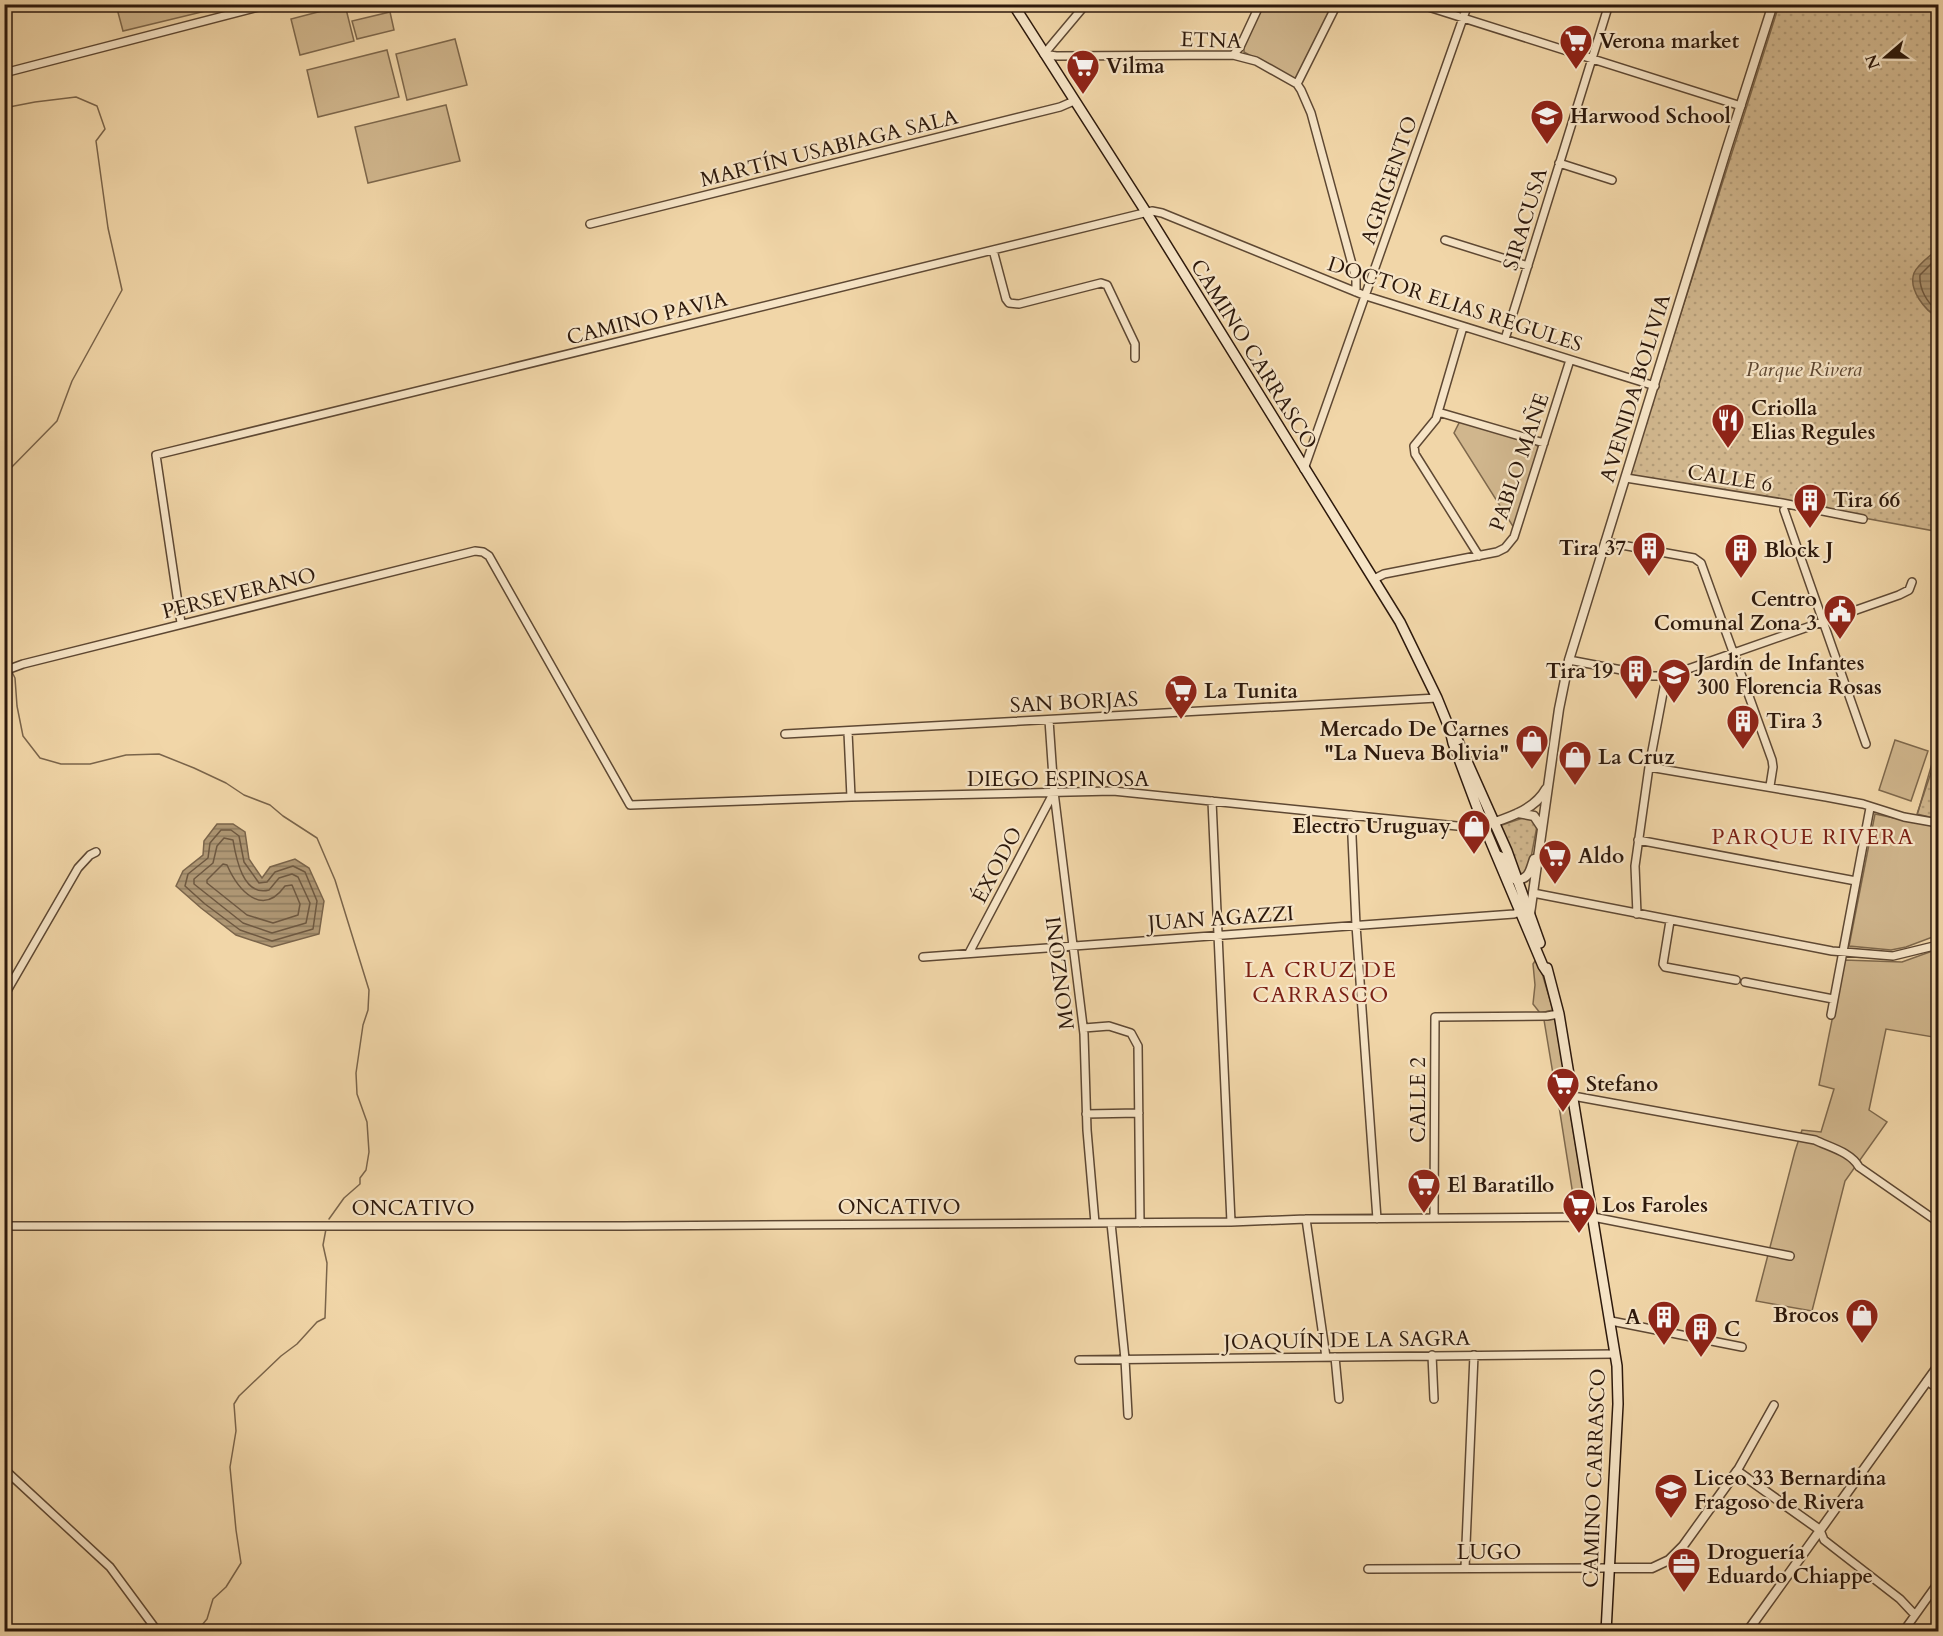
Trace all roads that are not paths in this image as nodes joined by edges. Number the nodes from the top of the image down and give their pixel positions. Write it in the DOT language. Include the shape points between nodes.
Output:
graph roads {
  1 [pos="270,4"];
  2 [pos="1013,4"];
  3 [pos="1086,4"];
  4 [pos="1260,4"];
  5 [pos="1337,4"];
  6 [pos="1419,4"];
  7 [pos="1468,4"];
  8 [pos="1610,4"];
  9 [pos="1773,4"];
  10 [pos="1464,18"];
  11 [pos="1044,54"];
  12 [pos="1233,55"];
  13 [pos="1593,58"];
  14 [pos="4,73"];
  15 [pos="1297,84"];
  16 [pos="1074,101"];
  17 [pos="1741,106"];
  18 [pos="1559,163"];
  19 [pos="1612,180"];
  20 [pos="1146,213"];
  21 [pos="590,224"];
  22 [pos="1445,240"];
  23 [pos="993,250"];
  24 [pos="1528,266"];
  25 [pos="1356,292"];
  26 [pos="1366,296"];
  27 [pos="1463,327"];
  28 [pos="1505,339"];
  29 [pos="1135,358"];
  30 [pos="1570,360"];
  31 [pos="1655,386"];
  32 [pos="1438,412"];
  33 [pos="1544,443"];
  34 [pos="1304,469"];
  35 [pos="1626,478"];
  36 [pos="1784,510"];
  37 [pos="1863,519"];
  38 [pos="1605,542"];
  39 [pos="1479,556"];
  40 [pos="1374,579"];
  41 [pos="1912,582"];
  42 [pos="1823,622"];
  43 [pos="181,624"];
  44 [pos="1734,653"];
  45 [pos="1569,660"];
  46 [pos="4,671"];
  47 [pos="1666,677"];
  48 [pos="1437,698"];
  49 [pos="1049,720"];
  50 [pos="848,732"];
  51 [pos="785,734"];
  52 [pos="1866,744"];
  53 [pos="1649,767"];
  54 [pos="1548,786"];
  55 [pos="1770,786"];
  56 [pos="1054,792"];
  57 [pos="851,797"];
  58 [pos="1212,801"];
  59 [pos="630,805"];
  60 [pos="1870,808"];
  61 [pos="1517,813"];
  62 [pos="1351,815"];
  63 [pos="1938,823"];
  64 [pos="1489,824"];
  65 [pos="1542,829"];
  66 [pos="1638,840"];
  67 [pos="96,852"];
  68 [pos="1539,853"];
  69 [pos="1497,855"];
  70 [pos="1518,880"];
  71 [pos="1857,881"];
  72 [pos="1533,894"];
  73 [pos="1525,913"];
  74 [pos="1637,914"];
  75 [pos="1671,921"];
  76 [pos="1356,925"];
  77 [pos="1218,935"];
  78 [pos="1938,945"];
  79 [pos="1074,947"];
  80 [pos="1843,952"];
  81 [pos="969,953"];
  82 [pos="923,957"];
  83 [pos="1736,980"];
  84 [pos="1745,982"];
  85 [pos="4,996"];
  86 [pos="1833,999"];
  87 [pos="1559,1014"];
  88 [pos="1831,1016"];
  89 [pos="1084,1028"];
  90 [pos="1573,1096"];
  91 [pos="1139,1113"];
  92 [pos="1086,1114"];
  93 [pos="1593,1217"];
  94 [pos="1434,1218"];
  95 [pos="1306,1219"];
  96 [pos="1377,1219"];
  97 [pos="1140,1222"];
  98 [pos="1230,1222"];
  99 [pos="1938,1222"];
  100 [pos="1095,1223"];
  101 [pos="1111,1223"];
  102 [pos="4,1226"];
  103 [pos="1790,1256"];
  104 [pos="1611,1322"];
  105 [pos="1742,1347"];
  106 [pos="1615,1354"];
  107 [pos="1432,1355"];
  108 [pos="1474,1355"];
  109 [pos="1326,1357"];
  110 [pos="1335,1357"];
  111 [pos="1125,1359"];
  112 [pos="1079,1360"];
  113 [pos="1938,1366"];
  114 [pos="1928,1381"];
  115 [pos="1938,1389"];
  116 [pos="1339,1399"];
  117 [pos="1434,1399"];
  118 [pos="1774,1405"];
  119 [pos="1128,1415"];
  120 [pos="4,1469"];
  121 [pos="1737,1471"];
  122 [pos="1820,1530"];
  123 [pos="1465,1568"];
  124 [pos="1610,1568"];
  125 [pos="1368,1569"];
  126 [pos="1938,1582"];
  127 [pos="1915,1615"];
  128 [pos="158,1632"];
  129 [pos="1606,1632"];
  130 [pos="1747,1632"];
  131 [pos="1903,1632"];
  1 -- 14 [label="street"];
  2 -- 11 [label="main road, CAMINO CARRASCO"];
  3 -- 11 [label="street"];
  4 -- 12 [label="street"];
  5 -- 15 [label="street"];
  6 -- 10 [label="street"];
  7 -- 10 [label="street, AGRIGENTO"];
  8 -- 13 [label="street, SIRACUSA"];
  9 -- 17 [label="street, AVENIDA BOLIVIA"];
  10 -- 13 [label="street"];
  10 -- 26 [label="street, AGRIGENTO"];
  11 -- 12 [label="street, ETNA"];
  11 -- 16 [label="main road, CAMINO CARRASCO"];
  12 -- 15 [label="street, ETNA" via="1256,61"];
  13 -- 17 [label="street"];
  13 -- 18 [label="street, SIRACUSA"];
  15 -- 25 [label="street" via="1311,112 1356,279"];
  16 -- 20 [label="main road, CAMINO CARRASCO"];
  16 -- 21 [label="street, MARTÍN USABIAGA SALA"];
  17 -- 31 [label="street, AVENIDA BOLIVIA"];
  18 -- 19 [label="street"];
  18 -- 24 [label="street, SIRACUSA"];
  20 -- 23 [label="street, CAMINO PAVIA"];
  20 -- 25 [label="street, DOCTOR ELIAS REGULES" via="1162,213"];
  20 -- 34 [label="main road, CAMINO CARRASCO"];
  22 -- 24 [label="street"];
  23 -- 29 [label="street" via="1010,303 1101,283 1107,285 1135,344"];
  23 -- 43 [label="street, CAMINO PAVIA" via="156,455"];
  24 -- 28 [label="street, SIRACUSA"];
  25 -- 26 [label="street, DOCTOR ELIAS REGULES"];
  26 -- 27 [label="street, DOCTOR ELIAS REGULES"];
  26 -- 34 [label="street, AGRIGENTO"];
  27 -- 28 [label="street, DOCTOR ELIAS REGULES"];
  27 -- 32 [label="street"];
  28 -- 30 [label="street, DOCTOR ELIAS REGULES"];
  30 -- 31 [label="street, DOCTOR ELIAS REGULES"];
  30 -- 33 [label="street, PABLO MAÑE"];
  31 -- 35 [label="street, AVENIDA BOLIVIA"];
  32 -- 33 [label="street"];
  32 -- 39 [label="street" via="1415,442 1414,451"];
  33 -- 39 [label="street, PABLO MAÑE" via="1514,537 1497,552"];
  34 -- 40 [label="main road, CAMINO CARRASCO"];
  35 -- 37 [label="street, CALLE 6"];
  35 -- 38 [label="street, AVENIDA BOLIVIA"];
  36 -- 42 [label="street"];
  38 -- 44 [label="street" via="1697,559 1703,566"];
  38 -- 45 [label="street, AVENIDA BOLIVIA"];
  39 -- 40 [label="street, PABLO MAÑE"];
  40 -- 48 [label="main road, CAMINO CARRASCO" via="1414,648"];
  41 -- 42 [label="street" via="1909,590 1899,595"];
  42 -- 44 [label="street"];
  42 -- 52 [label="street"];
  43 -- 46 [label="street, PERSEVERANO"];
  43 -- 59 [label="street, PERSEVERANO" via="483,552 489,556"];
  44 -- 47 [label="street"];
  44 -- 55 [label="street" via="1772,760"];
  45 -- 47 [label="street"];
  45 -- 54 [label="street, AVENIDA BOLIVIA"];
  47 -- 53 [label="street"];
  48 -- 49 [label="street, SAN BORJAS"];
  48 -- 64 [label="main road, CAMINO CARRASCO"];
  49 -- 50 [label="street, SAN BORJAS"];
  49 -- 56 [label="street, MONZONI"];
  50 -- 51 [label="street, SAN BORJAS"];
  50 -- 57 [label="street"];
  53 -- 55 [label="street"];
  53 -- 66 [label="street"];
  54 -- 61 [label="street" via="1537,802"];
  54 -- 65 [label="street, AVENIDA BOLIVIA"];
  55 -- 60 [label="street"];
  56 -- 57 [label="street, DIEGO ESPINOSA"];
  56 -- 58 [label="street, DIEGO ESPINOSA" via="1113,791"];
  56 -- 79 [label="street, MONZONI"];
  56 -- 81 [label="street, ÉXODO"];
  57 -- 59 [label="street, DIEGO ESPINOSA"];
  58 -- 62 [label="street, DIEGO ESPINOSA"];
  58 -- 77 [label="street"];
  60 -- 63 [label="street"];
  60 -- 71 [label="street"];
  61 -- 64 [label="street"];
  61 -- 65 [label="street" via="1534,816"];
  62 -- 64 [label="street, DIEGO ESPINOSA" via="1477,828"];
  62 -- 76 [label="street"];
  64 -- 69 [label="main road, CAMINO CARRASCO"];
  64 -- 70 [label="main road, CAMINO CARRASCO"];
  65 -- 68 [label="street, AVENIDA BOLIVIA"];
  66 -- 71 [label="street"];
  66 -- 74 [label="street"];
  67 -- 85 [label="street" via="78,868"];
  68 -- 70 [label="street, AVENIDA BOLIVIA" via="1528,875"];
  68 -- 72 [label="street, AVENIDA BOLIVIA"];
  69 -- 70 [label="street, CAMINO CARRASCO" via="1502,857 1512,878"];
  69 -- 73 [label="main road, CAMINO CARRASCO"];
  70 -- 73 [label="main road, CAMINO CARRASCO"];
  71 -- 80 [label="street"];
  72 -- 73 [label="street, AVENIDA BOLIVIA"];
  72 -- 74 [label="street"];
  73 -- 76 [label="street, JUAN AGAZZI"];
  73 -- 87 [label="main road, CAMINO CARRASCO"];
  74 -- 75 [label="street"];
  75 -- 80 [label="street"];
  75 -- 83 [label="street" via="1665,967"];
  76 -- 77 [label="street, JUAN AGAZZI"];
  76 -- 96 [label="street"];
  77 -- 79 [label="street, JUAN AGAZZI"];
  77 -- 98 [label="street"];
  78 -- 80 [label="street" via="1893,957"];
  79 -- 81 [label="street, JUAN AGAZZI"];
  79 -- 89 [label="street, MONZONI"];
  80 -- 86 [label="street"];
  81 -- 82 [label="street, JUAN AGAZZI"];
  84 -- 86 [label="street"];
  86 -- 88 [label="street"];
  87 -- 90 [label="main road, CAMINO CARRASCO"];
  87 -- 94 [label="street, CALLE 2" via="1435,1017"];
  89 -- 91 [label="street" via="1109,1026 1131,1033 1138,1046"];
  89 -- 92 [label="street, MONZONI"];
  90 -- 93 [label="main road, CAMINO CARRASCO"];
  90 -- 99 [label="street" via="1822,1143 1857,1162"];
  91 -- 92 [label="street"];
  91 -- 97 [label="street"];
  92 -- 100 [label="street, MONZONI"];
  93 -- 94 [label="street, ONCATIVO"];
  93 -- 103 [label="street, ONCATIVO"];
  93 -- 104 [label="main road, CAMINO CARRASCO"];
  94 -- 96 [label="street, ONCATIVO"];
  95 -- 96 [label="street, ONCATIVO"];
  95 -- 98 [label="street, ONCATIVO"];
  95 -- 109 [label="street"];
  97 -- 98 [label="street, ONCATIVO"];
  97 -- 101 [label="street, ONCATIVO"];
  100 -- 101 [label="street, ONCATIVO"];
  100 -- 102 [label="street, ONCATIVO"];
  101 -- 111 [label="street"];
  104 -- 105 [label="street"];
  104 -- 106 [label="main road, CAMINO CARRASCO"];
  106 -- 108 [label="street, JOAQUÍN DE LA SAGRA"];
  106 -- 124 [label="main road, CAMINO CARRASCO" via="1618,1404"];
  107 -- 108 [label="street, JOAQUÍN DE LA SAGRA"];
  107 -- 110 [label="street, JOAQUÍN DE LA SAGRA"];
  107 -- 117 [label="street"];
  108 -- 123 [label="street"];
  109 -- 110 [label="street, JOAQUÍN DE LA SAGRA"];
  109 -- 111 [label="street, JOAQUÍN DE LA SAGRA"];
  110 -- 116 [label="street"];
  111 -- 112 [label="street, JOAQUÍN DE LA SAGRA"];
  111 -- 119 [label="street"];
  113 -- 114 [label="street"];
  114 -- 115 [label="street"];
  114 -- 122 [label="street"];
  118 -- 121 [label="street"];
  120 -- 128 [label="street" via="110,1567"];
  121 -- 122 [label="street"];
  121 -- 124 [label="street" via="1669,1560 1652,1568"];
  122 -- 127 [label="street" via="1824,1540"];
  122 -- 130 [label="street"];
  123 -- 124 [label="street, LUGO"];
  123 -- 125 [label="street, LUGO"];
  124 -- 129 [label="main road, CAMINO CARRASCO"];
  126 -- 127 [label="street"];
  127 -- 131 [label="street"];
}
